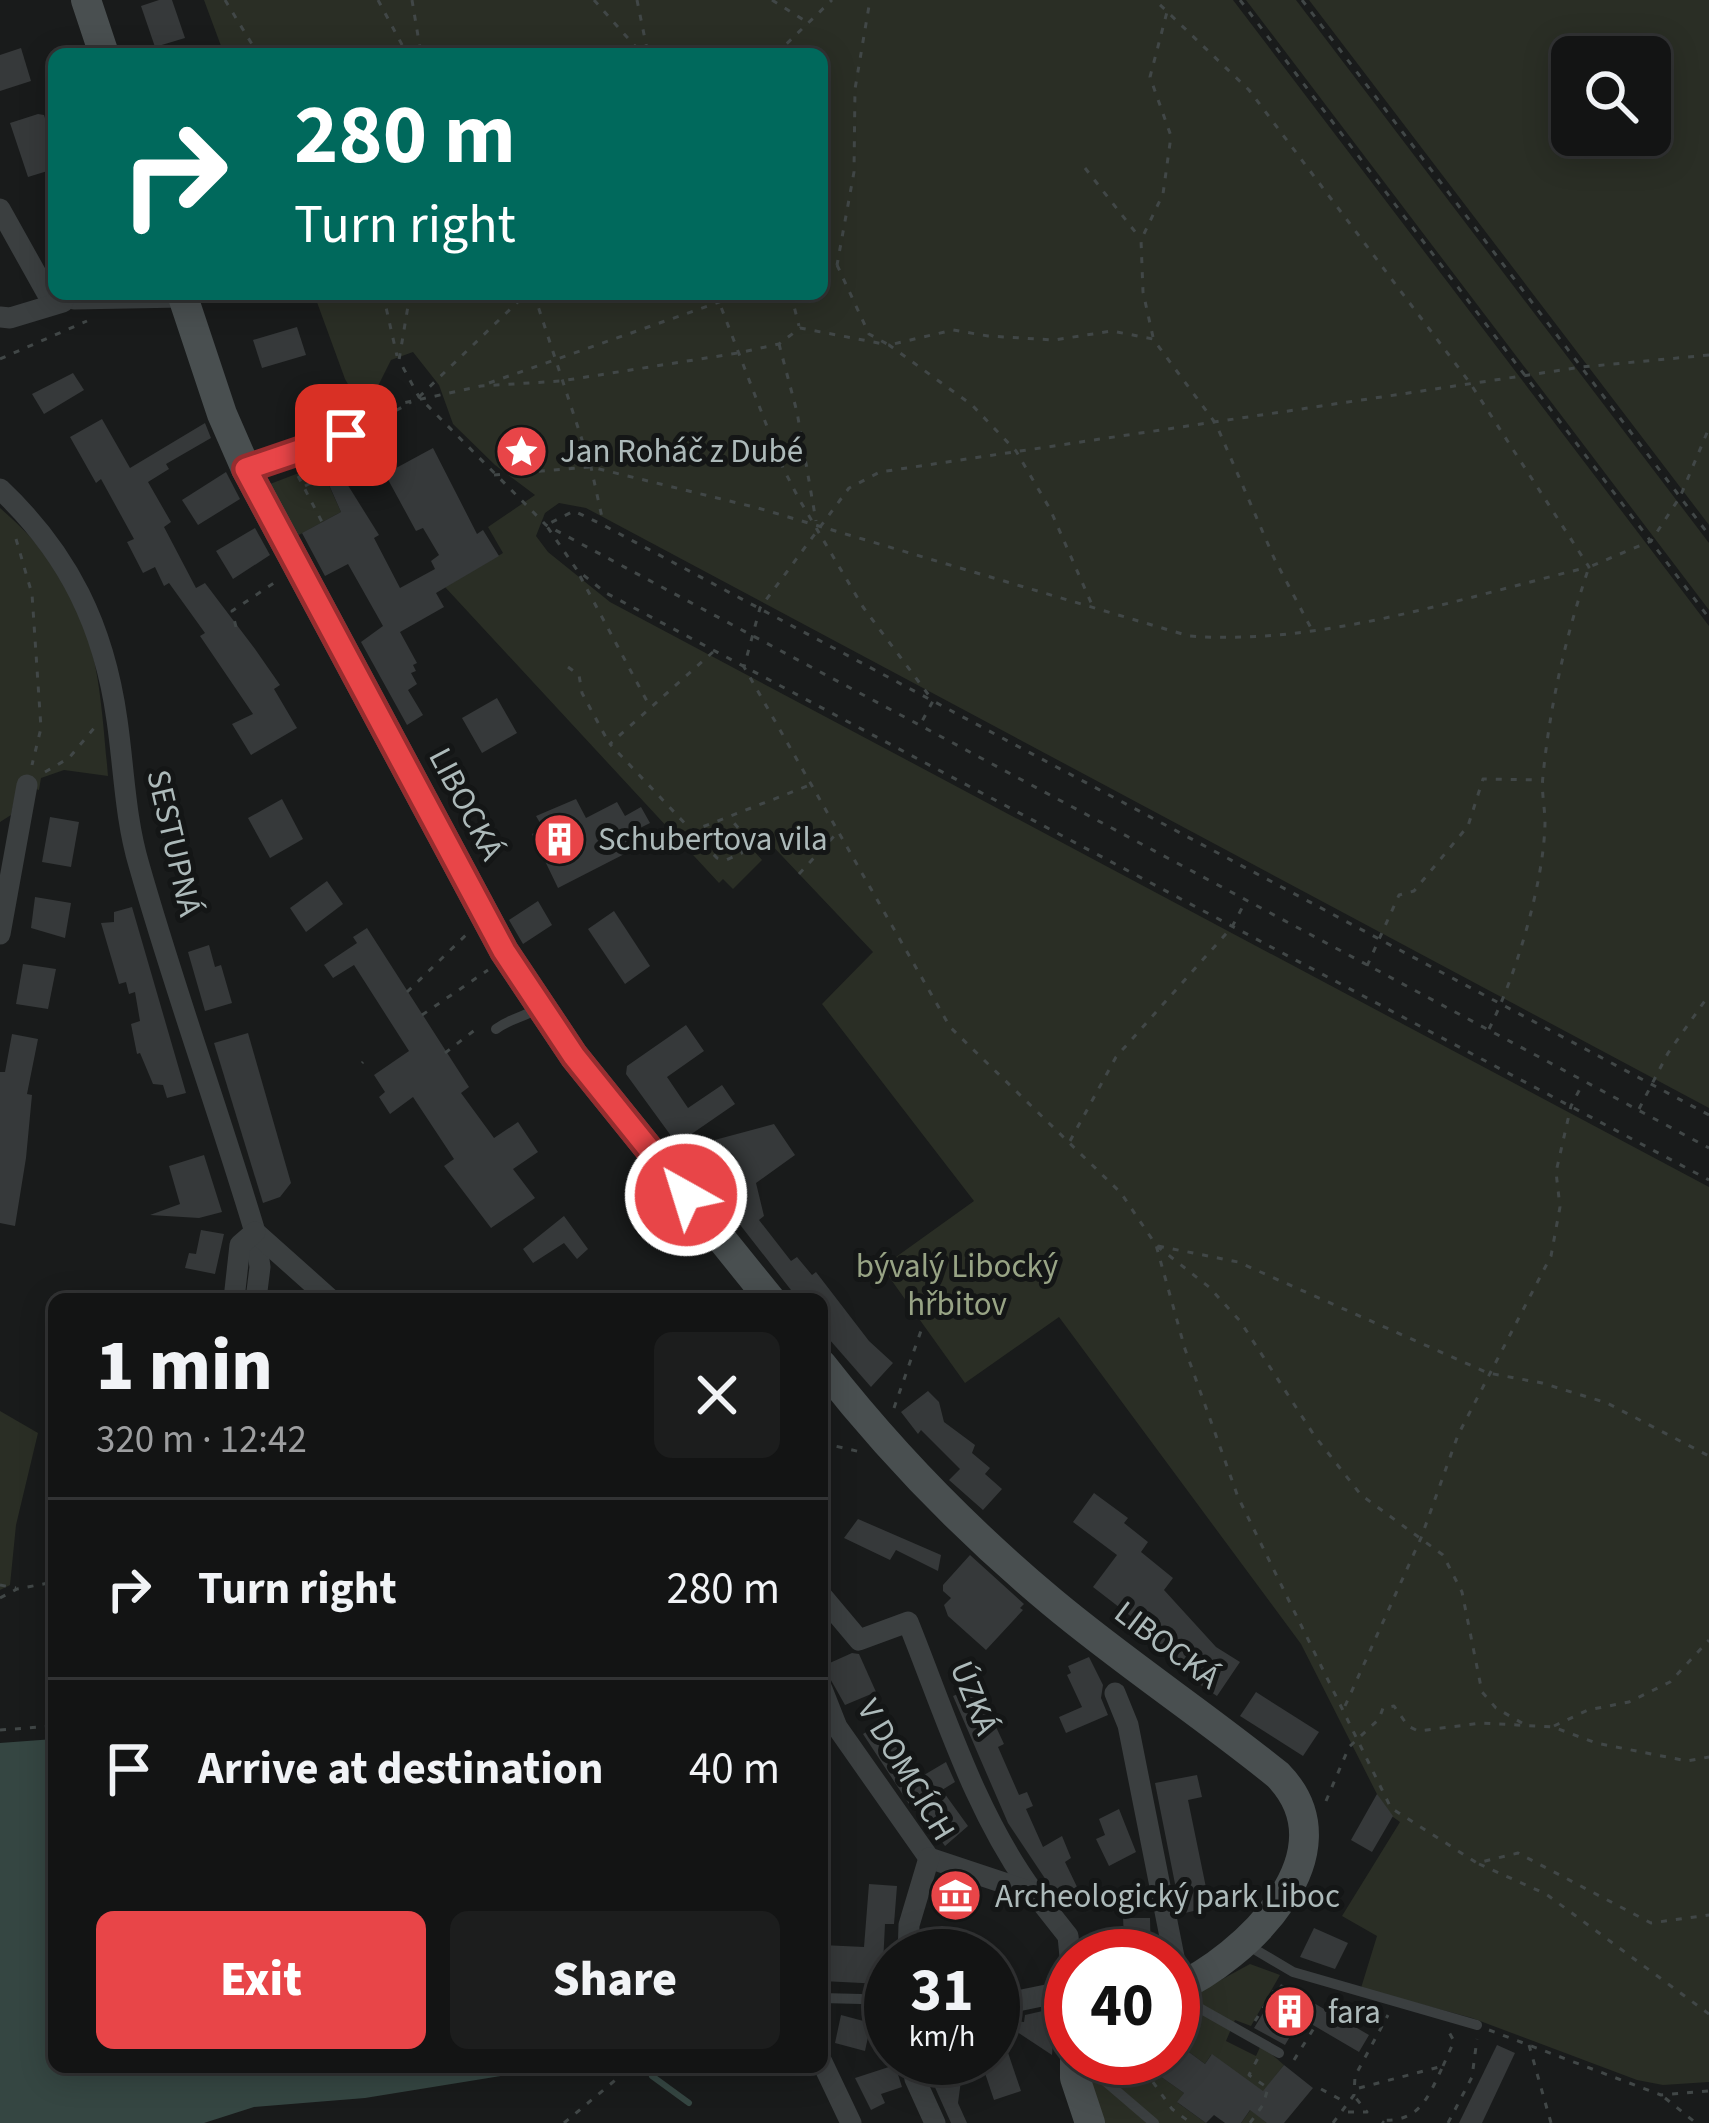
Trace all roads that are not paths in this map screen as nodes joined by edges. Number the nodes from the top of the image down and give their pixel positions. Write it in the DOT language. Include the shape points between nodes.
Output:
graph roads {
  1 [pos="86,0"];
  2 [pos="102,48"];
  3 [pos="0,209"];
  4 [pos="48,271"];
  5 [pos="66,300"];
  6 [pos="183,300"];
  7 [pos="3,317"];
  8 [pos="363,421"];
  9 [pos="246,469"];
  10 [pos="0,489"];
  11 [pos="27,784"];
  12 [pos="8,832"];
  13 [pos="0,934"];
  14 [pos="541,1006"];
  15 [pos="496,1029"];
  16 [pos="255,1232"];
  17 [pos="235,1293"];
  18 [pos="257,1293"];
  19 [pos="323,1293"];
  20 [pos="765,1293"];
  21 [pos="828,1373"];
  22 [pos="828,1603"];
  23 [pos="1115,1693"];
  24 [pos="828,1704"];
  25 [pos="929,1858"];
  26 [pos="1034,1893"];
  27 [pos="908,1929"];
  28 [pos="1062,1929"];
  29 [pos="1168,1929"];
  30 [pos="1244,1943"];
  31 [pos="1200,1977"];
  32 [pos="828,1998"];
  33 [pos="861,1999"];
  34 [pos="1200,2004"];
  35 [pos="1477,2025"];
  36 [pos="1279,2053"];
  37 [pos="827,2073"];
  38 [pos="918,2085"];
  39 [pos="1077,2085"];
  40 [pos="1110,2085"];
  41 [pos="851,2123"];
  42 [pos="935,2123"];
  43 [pos="1090,2123"];
  44 [pos="1154,2123"];
  1 -- 2 [label="street"];
  3 -- 4 [label="street"];
  5 -- 7 [label="street"];
  6 -- 9 [label="street, LIBOCKÁ"];
  8 -- 9 [label="street"];
  9 -- 14 [label="street, LIBOCKÁ"];
  10 -- 16 [label="street, SESTUPNÁ" via="40,529 84,596 107,664 138,862"];
  11 -- 12 [label="street"];
  12 -- 13 [label="street"];
  14 -- 15 [label="lane"];
  14 -- 20 [label="street, LIBOCKÁ"];
  16 -- 17 [label="street" via="240,1245"];
  16 -- 18 [label="street, SESTUPNÁ"];
  16 -- 19 [label="street"];
  21 -- 30 [label="street, LIBOCKÁ" via="886,1446 1050,1600 1290,1787 1307,1825 1304,1848 1282,1896"];
  22 -- 26 [label="street, ÚZKÁ" via="859,1640 908,1622 987,1817"];
  23 -- 29 [label="street"];
  24 -- 25 [label="street, V DOMCÍCH"];
  25 -- 26 [label="street"];
  25 -- 27 [label="street, V DOMCÍCH"];
  26 -- 28 [label="street"];
  30 -- 31 [label="street, LIBOCKÁ"];
  30 -- 35 [label="lane" via="1294,1972"];
  32 -- 33 [label="lane"];
  34 -- 36 [label="lane"];
  37 -- 41 [label="street"];
  38 -- 42 [label="street"];
  39 -- 43 [label="street"];
  40 -- 44 [label="lane"];
}
